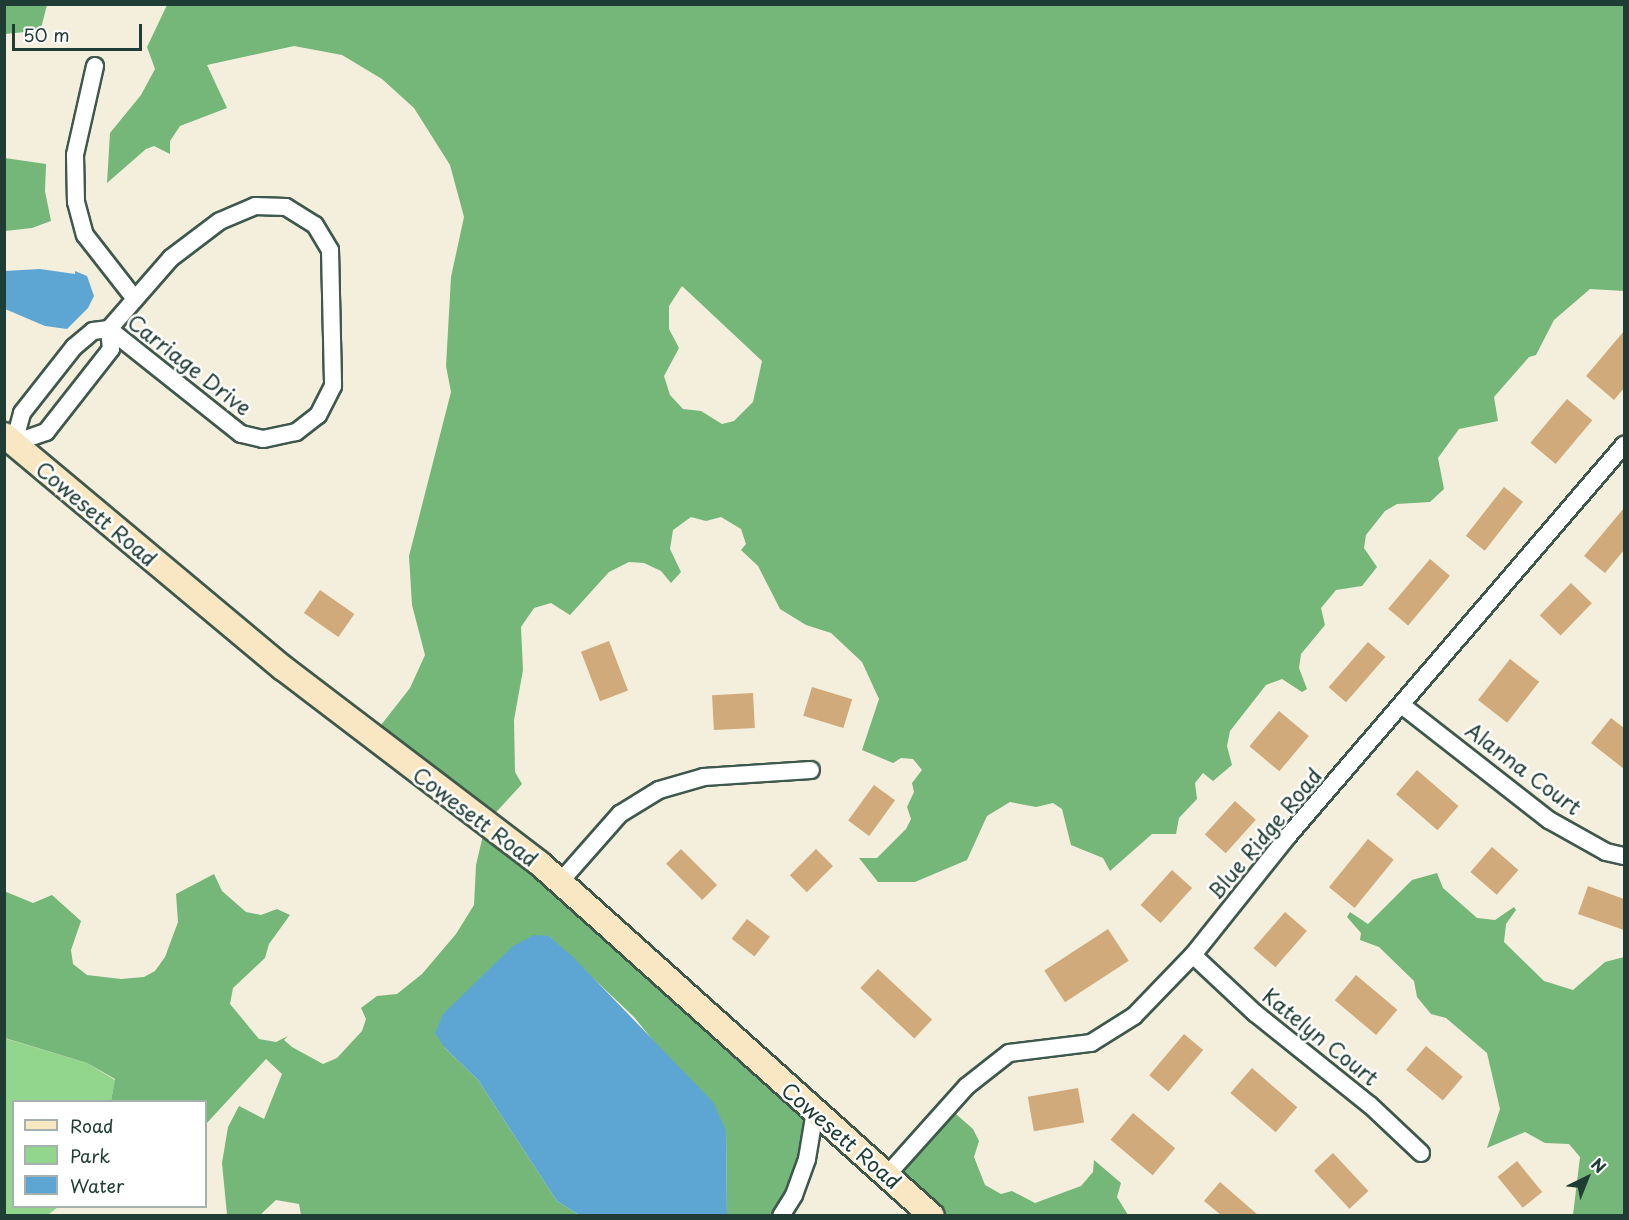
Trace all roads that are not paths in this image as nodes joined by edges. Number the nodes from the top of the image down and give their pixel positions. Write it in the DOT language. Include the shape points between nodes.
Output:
graph roads {
  1 [pos="95,66"];
  2 [pos="135,299"];
  3 [pos="109,329"];
  4 [pos="9,439"];
  5 [pos="1623,451"];
  6 [pos="1403,706"];
  7 [pos="811,770"];
  8 [pos="1624,856"];
  9 [pos="560,882"];
  10 [pos="1193,955"];
  11 [pos="815,1111"];
  12 [pos="1421,1152"];
  13 [pos="888,1174"];
  14 [pos="780,1215"];
  15 [pos="932,1215"];
  1 -- 2 [label="street" via="76,147 76,202 85,235"];
  2 -- 3 [label="street, Carriage Drive"];
  2 -- 3 [label="street, Carriage Drive" via="171,258 234,213 266,205 286,207 301,214 315,225 330,250 333,386 325,405 296,432 263,439 241,434"];
  3 -- 4 [label="street, Carriage Drive" via="93,331 74,347 22,413"];
  3 -- 4 [label="street, Carriage Drive" via="111,349 46,432"];
  4 -- 9 [label="main road, Cowesett Road" via="278,664"];
  5 -- 6 [label="street, Blue Ridge Road"];
  6 -- 8 [label="street, Alanna Court" via="1549,820 1606,852"];
  6 -- 10 [label="street, Blue Ridge Road" via="1288,836"];
  7 -- 9 [label="street" via="705,777 659,790 620,814"];
  9 -- 11 [label="main road, Cowesett Road"];
  10 -- 12 [label="street, Katelyn Court" via="1255,1013 1371,1105"];
  10 -- 13 [label="street, Blue Ridge Road" via="1134,1016 1091,1043 1009,1053 985,1069"];
  11 -- 13 [label="main road, Cowesett Road"];
  11 -- 14 [label="street" via="807,1159 795,1195"];
  13 -- 15 [label="main road, Cowesett Road"];
}
